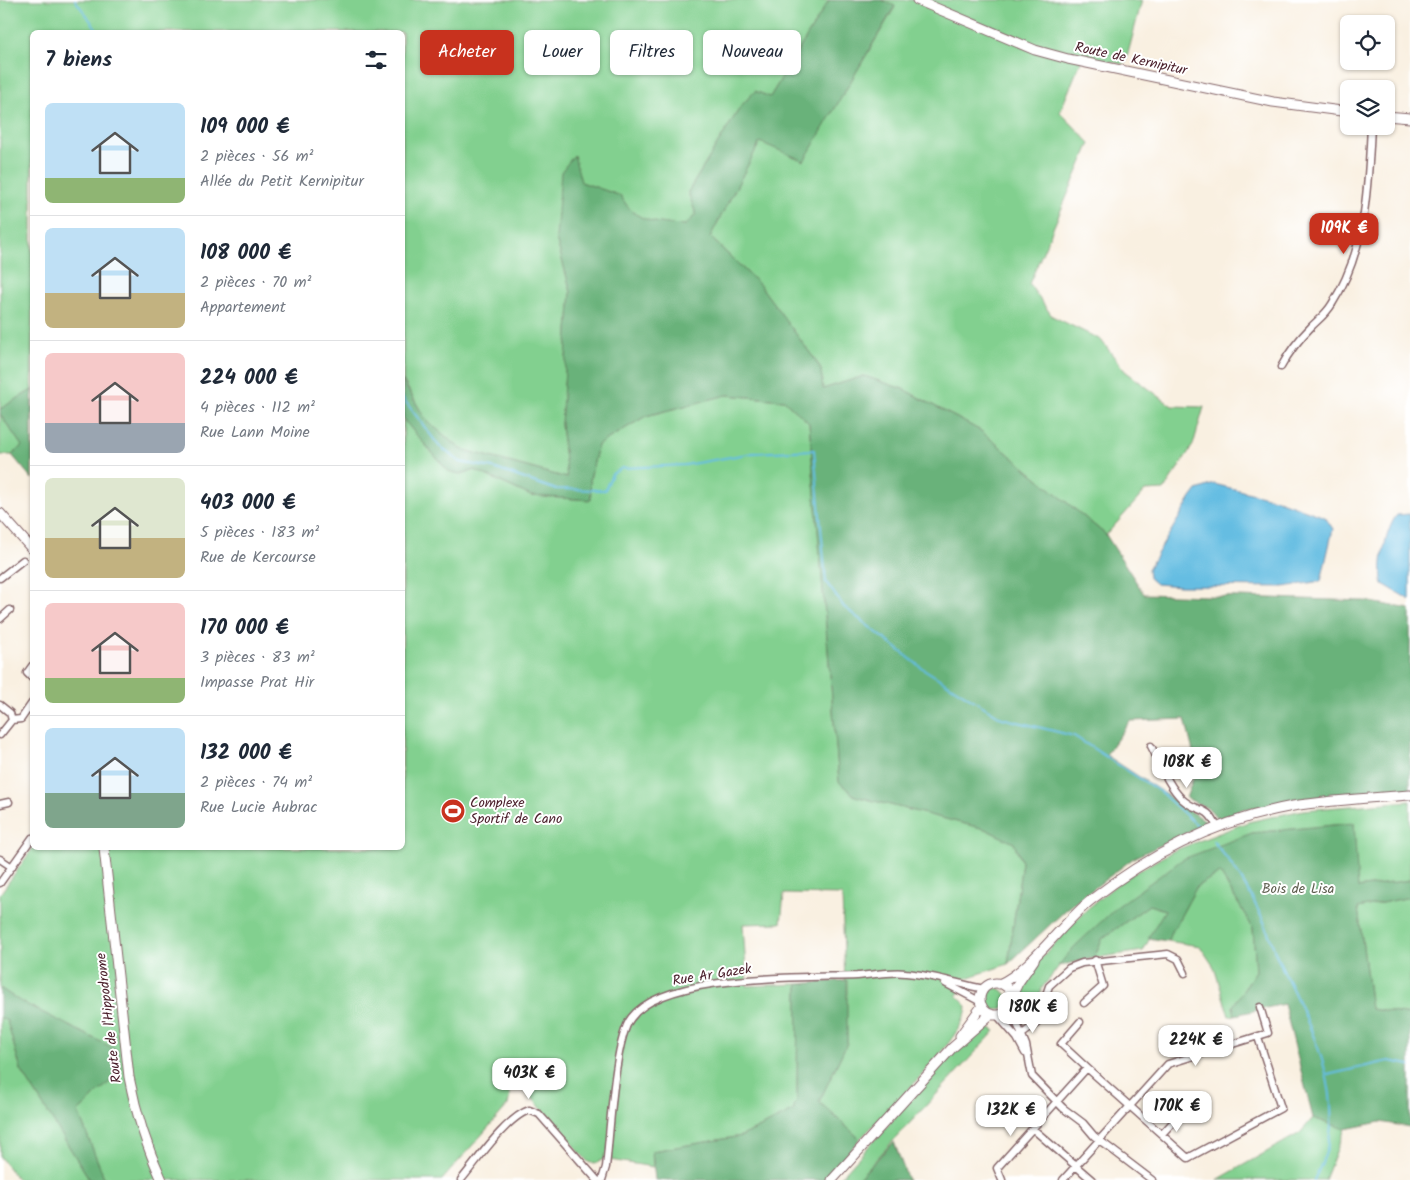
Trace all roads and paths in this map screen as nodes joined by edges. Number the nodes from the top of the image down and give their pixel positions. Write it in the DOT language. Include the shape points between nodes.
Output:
graph roads {
  1 [pos="917,0"];
  2 [pos="1340,111"];
  3 [pos="1395,117"];
  4 [pos="1410,118"];
  5 [pos="1370,135"];
  6 [pos="1281,366"];
  7 [pos="0,513"];
  8 [pos="30,547"];
  9 [pos="23,560"];
  10 [pos="0,578"];
  11 [pos="10,610"];
  12 [pos="0,619"];
  13 [pos="0,705"];
  14 [pos="30,706"];
  15 [pos="12,720"];
  16 [pos="0,735"];
  17 [pos="1151,746"];
  18 [pos="1410,795"];
  19 [pos="9,802"];
  20 [pos="0,804"];
  21 [pos="1217,827"];
  22 [pos="30,841"];
  23 [pos="104,850"];
  24 [pos="0,859"];
  25 [pos="12,867"];
  26 [pos="0,883"];
  27 [pos="1036,955"];
  28 [pos="1095,960"];
  29 [pos="1185,973"];
  30 [pos="940,980"];
  31 [pos="999,984"];
  32 [pos="984,989"];
  33 [pos="1012,996"];
  34 [pos="1084,1003"];
  35 [pos="981,1004"];
  36 [pos="1010,1007"];
  37 [pos="1260,1007"];
  38 [pos="994,1015"];
  39 [pos="1080,1022"];
  40 [pos="1019,1036"];
  41 [pos="1258,1037"];
  42 [pos="952,1048"];
  43 [pos="1087,1068"];
  44 [pos="1056,1102"];
  45 [pos="1130,1106"];
  46 [pos="1185,1108"];
  47 [pos="1033,1129"];
  48 [pos="1162,1134"];
  49 [pos="1099,1140"];
  50 [pos="1075,1166"];
  51 [pos="162,1180"];
  52 [pos="460,1180"];
  53 [pos="597,1180"];
  54 [pos="602,1180"];
  55 [pos="832,1180"];
  56 [pos="1002,1180"];
  57 [pos="1063,1180"];
  58 [pos="1092,1180"];
  59 [pos="1152,1180"];
  1 -- 2 [label="main road, Route de Kernipitur" via="1035,50 1068,59 1273,102"];
  3 -- 4 [label="main road"];
  5 -- 6 [label="street" via="1365,213 1347,278 1331,306 1289,351"];
  7 -- 8 [label="main road"];
  9 -- 10 [label="street"];
  11 -- 12 [label="street"];
  13 -- 15 [label="street" via="10,713"];
  14 -- 15 [label="street" via="20,719"];
  15 -- 16 [label="street"];
  17 -- 21 [label="street" via="1176,792 1190,805 1206,811"];
  18 -- 21 [label="main road" via="1295,806"];
  19 -- 20 [label="street"];
  21 -- 27 [label="main road" via="1172,846 1118,879 1074,916"];
  22 -- 25 [label="street"];
  23 -- 51 [label="main road, Route de l'Hippodrome" via="129,1077 147,1148"];
  24 -- 25 [label="street"];
  25 -- 26 [label="street"];
  27 -- 31 [label="main road"];
  27 -- 33 [label="main road"];
  28 -- 29 [label="street" via="1168,954 1178,959"];
  28 -- 34 [label="street" via="1104,984"];
  28 -- 40 [label="street" via="1069,968 1049,986 1036,1024"];
  30 -- 32 [label="street, Rue Ar Gazek"];
  30 -- 35 [label="street, Rue Ar Gazek"];
  30 -- 54 [label="street, Rue Ar Gazek" via="904,972 739,982 680,990 647,1003 631,1018 621,1039"];
  31 -- 32 [label="main road" via="991,984"];
  31 -- 33 [label="main road" via="1006,986"];
  32 -- 35 [label="main road"];
  33 -- 36 [label="main road"];
  35 -- 38 [label="main road"];
  35 -- 42 [label="main road"];
  36 -- 38 [label="main road"];
  36 -- 40 [label="street"];
  37 -- 41 [label="street" via="1268,1033"];
  38 -- 40 [label="street"];
  38 -- 42 [label="main road"];
  39 -- 43 [label="street" via="1061,1044"];
  40 -- 44 [label="street" via="1026,1045 1032,1076"];
  41 -- 45 [label="street" via="1168,1064"];
  41 -- 48 [label="street" via="1281,1108 1188,1158"];
  42 -- 55 [label="main road"];
  43 -- 44 [label="street"];
  43 -- 45 [label="street"];
  44 -- 47 [label="street"];
  44 -- 49 [label="street"];
  45 -- 48 [label="street"];
  45 -- 49 [label="street"];
  46 -- 48 [label="street"];
  47 -- 50 [label="street"];
  47 -- 56 [label="street" via="997,1168"];
  49 -- 50 [label="street"];
  49 -- 59 [label="street"];
  50 -- 57 [label="street"];
  50 -- 58 [label="street"];
  52 -- 53 [label="street" via="509,1125 529,1110 539,1114"];
}
